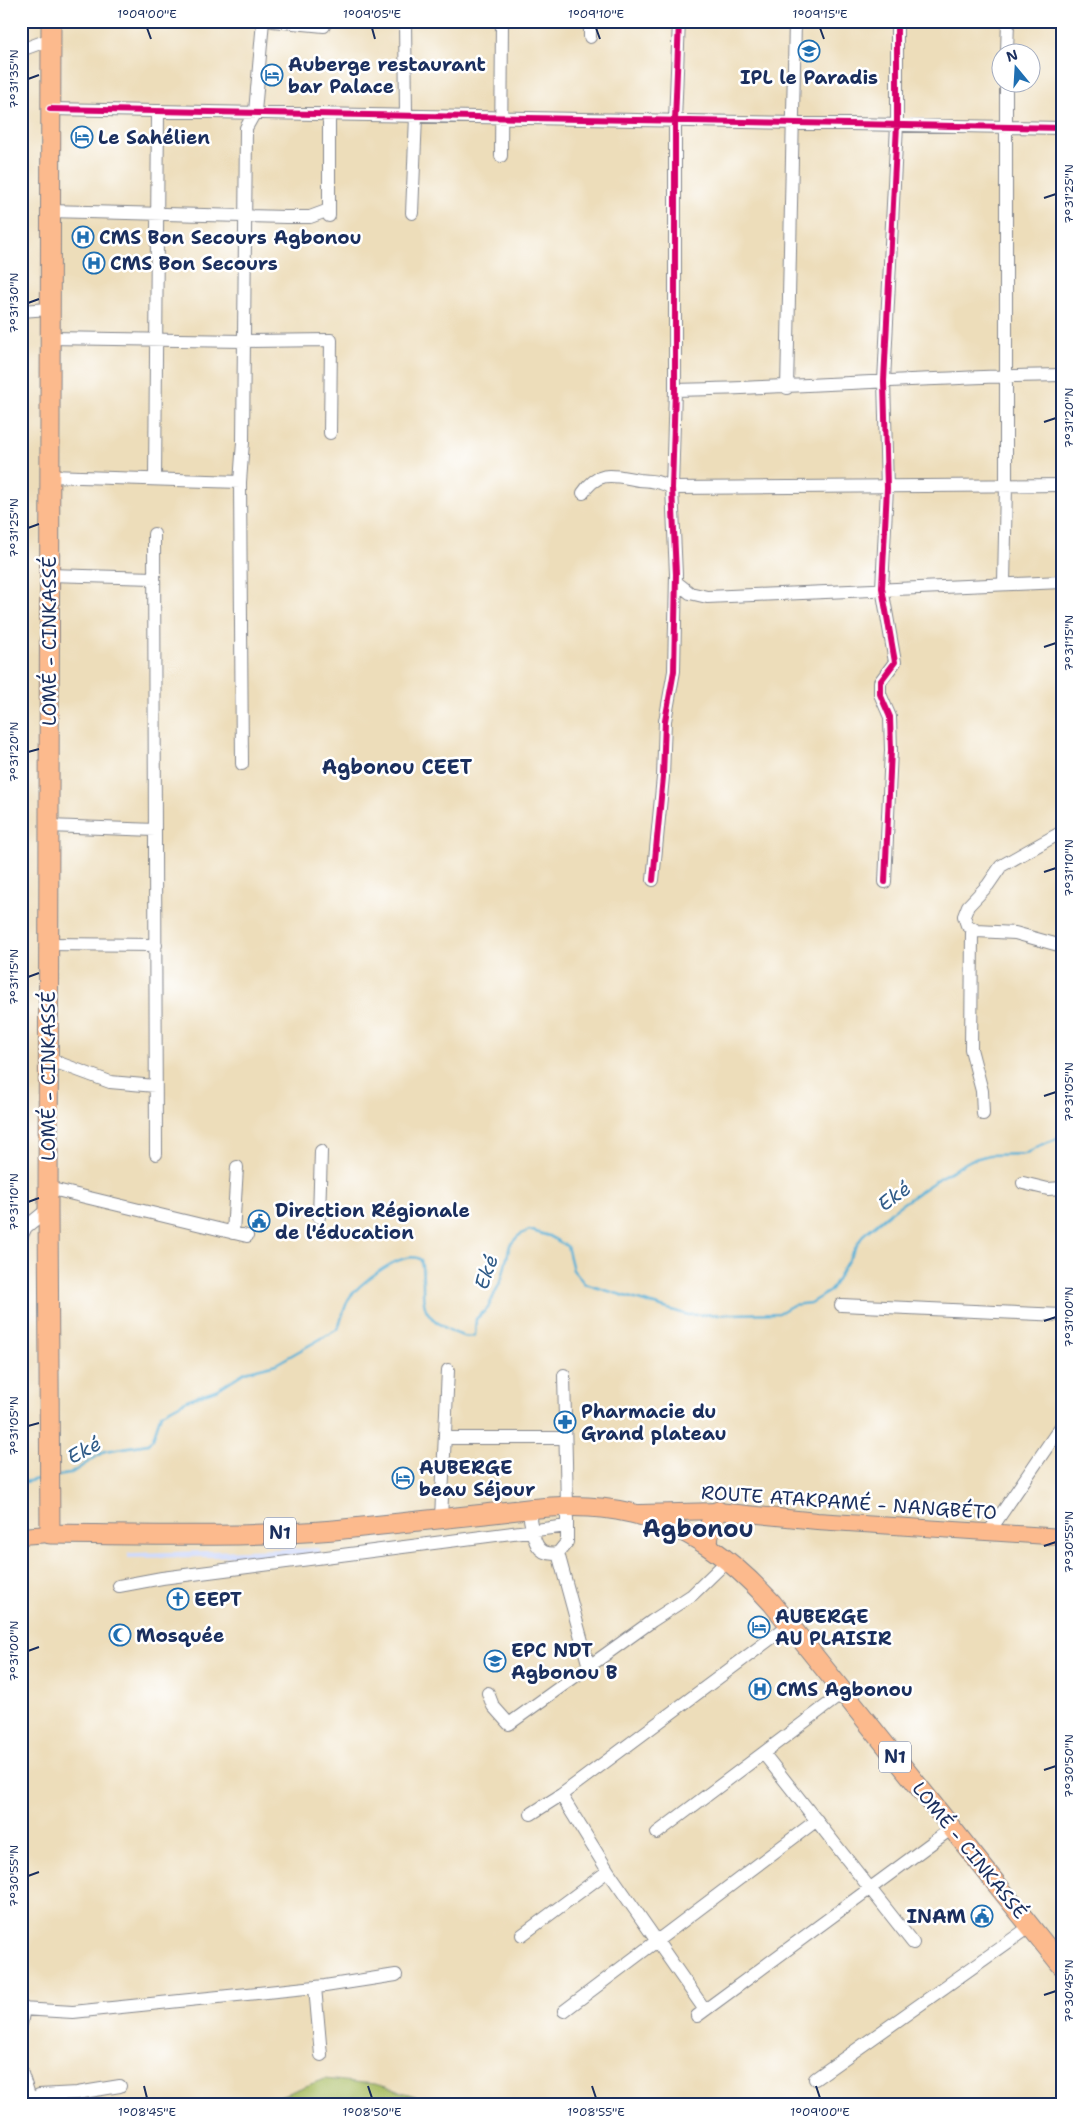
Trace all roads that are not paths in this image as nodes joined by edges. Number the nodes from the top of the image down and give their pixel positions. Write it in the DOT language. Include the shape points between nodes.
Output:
graph roads {
  1 [pos="262,21"];
  2 [pos="273,21"];
  3 [pos="405,21"];
  4 [pos="502,21"];
  5 [pos="590,21"];
  6 [pos="679,21"];
  7 [pos="795,21"];
  8 [pos="897,21"];
  9 [pos="1008,21"];
  10 [pos="324,26"];
  11 [pos="51,30"];
  12 [pos="590,37"];
  13 [pos="1007,42"];
  14 [pos="21,50"];
  15 [pos="1006,92"];
  16 [pos="50,109"];
  17 [pos="158,111"];
  18 [pos="255,112"];
  19 [pos="329,114"];
  20 [pos="411,116"];
  21 [pos="501,117"];
  22 [pos="675,120"];
  23 [pos="794,123"];
  24 [pos="897,125"];
  25 [pos="1004,127"];
  26 [pos="1062,128"];
  27 [pos="501,156"];
  28 [pos="50,211"];
  29 [pos="157,213"];
  30 [pos="412,213"];
  31 [pos="246,216"];
  32 [pos="50,309"];
  33 [pos="21,311"];
  34 [pos="50,338"];
  35 [pos="158,340"];
  36 [pos="244,341"];
  37 [pos="1062,375"];
  38 [pos="1005,376"];
  39 [pos="884,381"];
  40 [pos="787,388"];
  41 [pos="675,390"];
  42 [pos="330,433"];
  43 [pos="49,476"];
  44 [pos="155,479"];
  45 [pos="240,482"];
  46 [pos="1062,485"];
  47 [pos="1006,486"];
  48 [pos="672,488"];
  49 [pos="886,488"];
  50 [pos="583,493"];
  51 [pos="154,534"];
  52 [pos="49,575"];
  53 [pos="154,578"];
  54 [pos="676,582"];
  55 [pos="1062,582"];
  56 [pos="1004,583"];
  57 [pos="882,588"];
  58 [pos="242,764"];
  59 [pos="49,826"];
  60 [pos="155,830"];
  61 [pos="1062,832"];
  62 [pos="652,880"];
  63 [pos="885,882"];
  64 [pos="972,932"];
  65 [pos="48,944"];
  66 [pos="156,945"];
  67 [pos="1062,946"];
  68 [pos="48,1059"];
  69 [pos="155,1086"];
  70 [pos="983,1114"];
  71 [pos="321,1152"];
  72 [pos="156,1154"];
  73 [pos="237,1167"];
  74 [pos="1024,1183"];
  75 [pos="48,1188"];
  76 [pos="1062,1188"];
  77 [pos="48,1209"];
  78 [pos="319,1218"];
  79 [pos="233,1233"];
  80 [pos="247,1236"];
  81 [pos="21,1237"];
  82 [pos="841,1305"];
  83 [pos="1062,1315"];
  84 [pos="448,1370"];
  85 [pos="564,1375"];
  86 [pos="1062,1426"];
  87 [pos="446,1438"];
  88 [pos="564,1438"];
  89 [pos="509,1511"];
  90 [pos="718,1511"];
  91 [pos="632,1513"];
  92 [pos="567,1515"];
  93 [pos="441,1518"];
  94 [pos="531,1522"];
  95 [pos="989,1532"];
  96 [pos="50,1534"];
  97 [pos="21,1536"];
  98 [pos="1062,1536"];
  99 [pos="558,1553"];
  100 [pos="718,1553"];
  101 [pos="120,1586"];
  102 [pos="789,1624"];
  103 [pos="589,1667"];
  104 [pos="488,1693"];
  105 [pos="843,1693"];
  106 [pos="764,1754"];
  107 [pos="561,1795"];
  108 [pos="531,1814"];
  109 [pos="817,1820"];
  110 [pos="952,1828"];
  111 [pos="657,1832"];
  112 [pos="608,1871"];
  113 [pos="871,1889"];
  114 [pos="1030,1926"];
  115 [pos="522,1935"];
  116 [pos="657,1940"];
  117 [pos="913,1943"];
  118 [pos="1062,1966"];
  119 [pos="396,1975"];
  120 [pos="314,1987"];
  121 [pos="23,2008"];
  122 [pos="564,2011"];
  123 [pos="21,2024"];
  124 [pos="322,2055"];
  125 [pos="21,2070"];
  126 [pos="815,2080"];
  127 [pos="120,2086"];
  128 [pos="32,2102"];
  1 -- 18 [label="street"];
  2 -- 10 [label="street"];
  3 -- 20 [label="street"];
  4 -- 21 [label="street"];
  5 -- 12 [label="street"];
  6 -- 22 [label="street"];
  7 -- 23 [label="street"];
  8 -- 24 [label="street"];
  9 -- 13 [label="street"];
  11 -- 14 [label="street"];
  11 -- 16 [label="highway, LOMÉ - CINKASSÉ"];
  15 -- 25 [label="street"];
  16 -- 17 [label="street"];
  16 -- 28 [label="highway, LOMÉ - CINKASSÉ"];
  17 -- 18 [label="street"];
  17 -- 29 [label="street"];
  18 -- 19 [label="street"];
  18 -- 31 [label="street" via="246,128"];
  19 -- 20 [label="street"];
  19 -- 31 [label="street" via="329,213 310,217"];
  20 -- 21 [label="street"];
  20 -- 30 [label="street"];
  21 -- 22 [label="street"];
  21 -- 27 [label="street"];
  22 -- 23 [label="street"];
  22 -- 41 [label="street"];
  23 -- 24 [label="street"];
  23 -- 40 [label="street"];
  24 -- 25 [label="street"];
  24 -- 39 [label="street"];
  25 -- 26 [label="street"];
  25 -- 38 [label="street"];
  28 -- 29 [label="street"];
  28 -- 32 [label="highway, LOMÉ - CINKASSÉ"];
  29 -- 31 [label="street"];
  29 -- 35 [label="street"];
  31 -- 36 [label="street"];
  32 -- 33 [label="street"];
  32 -- 34 [label="highway, LOMÉ - CINKASSÉ"];
  34 -- 35 [label="street"];
  34 -- 43 [label="highway, LOMÉ - CINKASSÉ"];
  35 -- 36 [label="street"];
  35 -- 44 [label="street"];
  36 -- 42 [label="street" via="331,340"];
  36 -- 45 [label="street" via="244,442"];
  37 -- 38 [label="street"];
  38 -- 39 [label="street"];
  38 -- 47 [label="street"];
  39 -- 40 [label="street"];
  39 -- 49 [label="street"];
  40 -- 41 [label="street"];
  41 -- 48 [label="street"];
  43 -- 44 [label="street"];
  43 -- 52 [label="highway, LOMÉ - CINKASSÉ"];
  44 -- 45 [label="street"];
  45 -- 58 [label="street"];
  46 -- 47 [label="street"];
  47 -- 49 [label="street"];
  47 -- 56 [label="street"];
  48 -- 49 [label="street"];
  48 -- 50 [label="street" via="660,481 618,475 590,482"];
  48 -- 54 [label="street"];
  49 -- 57 [label="street"];
  51 -- 53 [label="street"];
  52 -- 53 [label="street"];
  52 -- 59 [label="highway, LOMÉ - CINKASSÉ"];
  53 -- 60 [label="street"];
  54 -- 57 [label="street" via="690,592 707,597"];
  54 -- 62 [label="street" via="674,671 665,721 663,777"];
  55 -- 56 [label="street"];
  56 -- 57 [label="street"];
  57 -- 63 [label="street" via="895,662 880,682 880,694 890,717 891,750"];
  59 -- 60 [label="street"];
  59 -- 65 [label="highway, LOMÉ - CINKASSÉ"];
  60 -- 66 [label="street"];
  61 -- 67 [label="street" via="1001,866 968,906 964,916 967,925 977,931 1015,932"];
  64 -- 70 [label="street" via="971,1049 979,1076"];
  65 -- 66 [label="street"];
  65 -- 68 [label="highway, LOMÉ - CINKASSÉ"];
  66 -- 69 [label="street"];
  68 -- 69 [label="street" via="110,1082"];
  68 -- 75 [label="highway, LOMÉ - CINKASSÉ"];
  69 -- 72 [label="street"];
  71 -- 78 [label="street"];
  73 -- 79 [label="street"];
  74 -- 76 [label="street" via="1048,1189"];
  75 -- 77 [label="highway, LOMÉ - CINKASSÉ"];
  75 -- 79 [label="street"];
  77 -- 81 [label="street" via="26,1227"];
  77 -- 96 [label="highway, LOMÉ - CINKASSÉ"];
  79 -- 80 [label="street"];
  82 -- 83 [label="street"];
  84 -- 87 [label="street"];
  85 -- 88 [label="street"];
  86 -- 95 [label="street"];
  87 -- 88 [label="street"];
  87 -- 93 [label="street"];
  88 -- 92 [label="street"];
  89 -- 92 [label="highway, LOMÉ - CINKASSÉ / N1" via="528,1507"];
  89 -- 93 [label="highway, N1"];
  89 -- 94 [label="highway, LOMÉ - CINKASSÉ / N1"];
  90 -- 91 [label="main road, ROUTE ATAKPAMÉ - NANGBÉTO"];
  90 -- 95 [label="main road, ROUTE ATAKPAMÉ - NANGBÉTO"];
  90 -- 100 [label="highway" via="710,1524"];
  91 -- 92 [label="highway, LOMÉ - CINKASSÉ / N1"];
  91 -- 100 [label="highway, LOMÉ - CINKASSÉ / N1" via="667,1524"];
  92 -- 94 [label="highway, LOMÉ - CINKASSÉ / N1"];
  92 -- 99 [label="street" via="567,1542"];
  92 -- 100 [label="highway, LOMÉ - CINKASSÉ / N1" via="603,1514 645,1524 708,1552"];
  93 -- 96 [label="highway, N1" via="281,1533"];
  94 -- 99 [label="street" via="540,1550 546,1554"];
  94 -- 101 [label="street"];
  95 -- 98 [label="main road, ROUTE ATAKPAMÉ - NANGBÉTO"];
  96 -- 97 [label="main road"];
  99 -- 103 [label="street"];
  100 -- 102 [label="highway, LOMÉ - CINKASSÉ / N1" via="754,1584"];
  100 -- 103 [label="street" via="692,1596"];
  102 -- 105 [label="highway, LOMÉ - CINKASSÉ / N1"];
  102 -- 107 [label="street"];
  103 -- 104 [label="street" via="509,1724 493,1706"];
  105 -- 106 [label="street"];
  105 -- 110 [label="highway, LOMÉ - CINKASSÉ / N1"];
  106 -- 109 [label="street"];
  106 -- 111 [label="street"];
  107 -- 108 [label="street"];
  107 -- 112 [label="street"];
  109 -- 113 [label="street"];
  109 -- 116 [label="street"];
  110 -- 113 [label="street"];
  110 -- 114 [label="highway, LOMÉ - CINKASSÉ / N1"];
  112 -- 115 [label="street"];
  112 -- 116 [label="street"];
  113 -- 116 [label="street" via="701,2013"];
  113 -- 117 [label="street"];
  114 -- 118 [label="highway, LOMÉ - CINKASSÉ / N1"];
  114 -- 126 [label="street"];
  116 -- 122 [label="street"];
  119 -- 120 [label="street"];
  120 -- 121 [label="street" via="73,2012"];
  120 -- 124 [label="street"];
  121 -- 123 [label="street"];
  125 -- 128 [label="street"];
  127 -- 128 [label="street" via="39,2095"];
}
